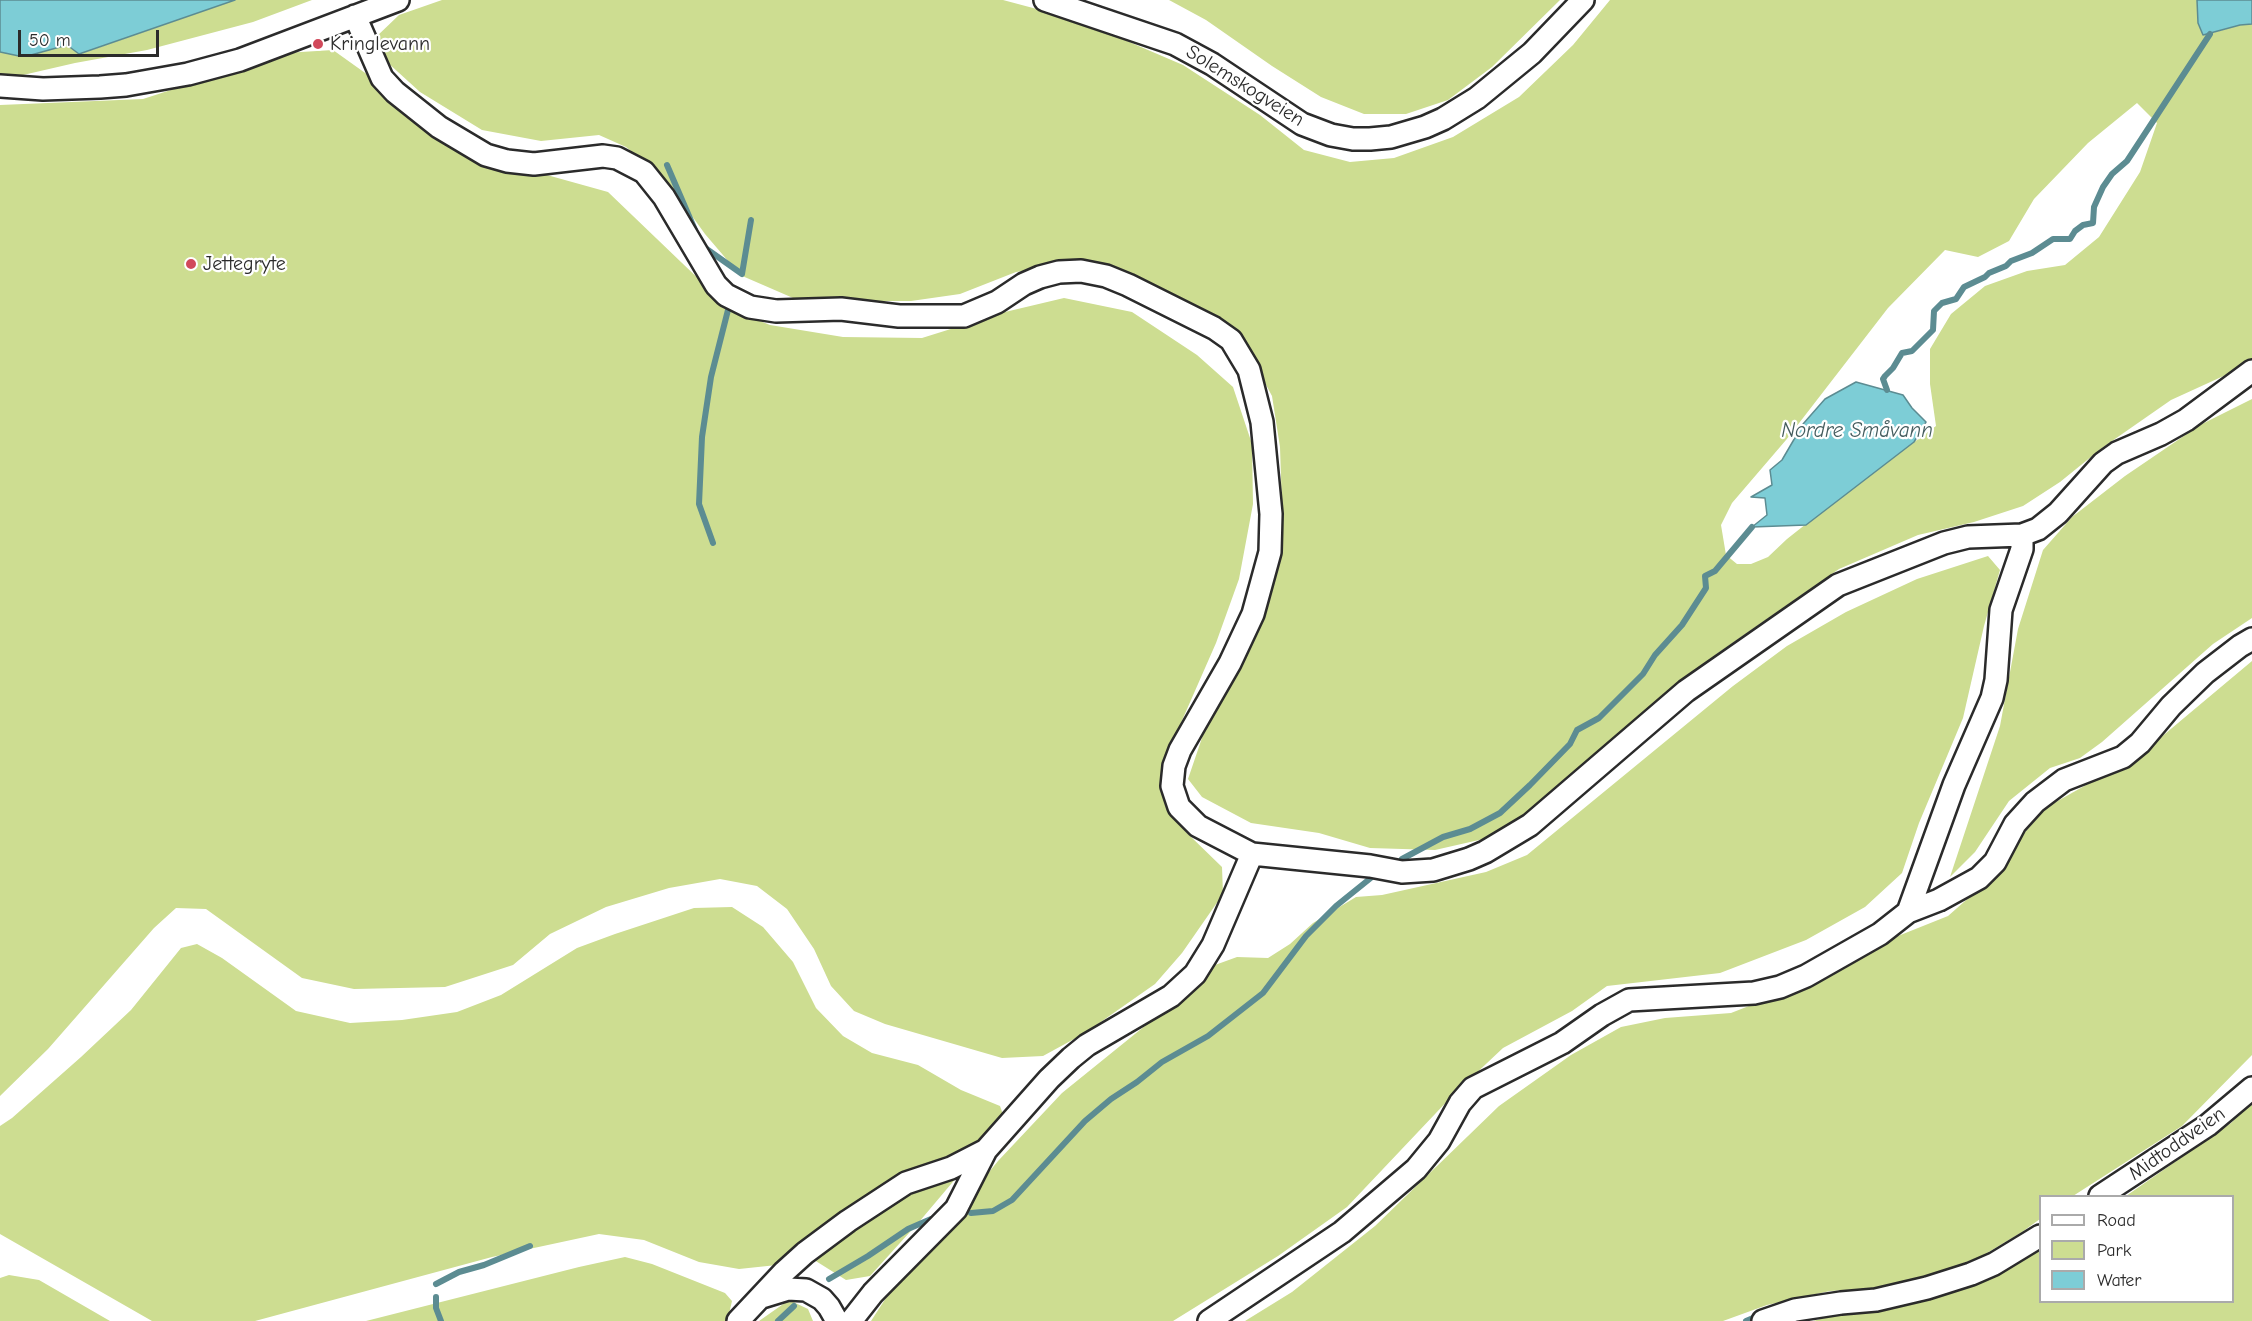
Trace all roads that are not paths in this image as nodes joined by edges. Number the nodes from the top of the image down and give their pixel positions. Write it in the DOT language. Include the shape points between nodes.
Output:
graph roads {
  1 [pos="398,0"];
  2 [pos="1045,0"];
  3 [pos="1582,0"];
  4 [pos="355,16"];
  5 [pos="0,86"];
  6 [pos="2252,371"];
  7 [pos="2022,535"];
  8 [pos="2252,639"];
  9 [pos="1252,854"];
  10 [pos="1908,912"];
  11 [pos="2252,1088"];
  12 [pos="987,1150"];
  13 [pos="2103,1195"];
  14 [pos="2039,1237"];
  15 [pos="761,1297"];
  16 [pos="738,1321"];
  17 [pos="837,1321"];
  18 [pos="851,1321"];
  19 [pos="1209,1321"];
  20 [pos="1763,1321"];
  1 -- 4 [label="street"];
  2 -- 3 [label="street, Solemskogveien" via="1175,44 1219,68 1302,124 1331,135 1370,139 1425,127 1477,98 1532,53"];
  4 -- 5 [label="street" via="240,60 188,74 100,87"];
  4 -- 9 [label="street" via="382,78 395,92 439,127 486,155 534,164 603,156 617,158 644,172 664,197 712,280 738,302 776,311 842,309 899,316 964,315 997,302 1041,276 1081,271 1128,285 1231,340 1249,370 1262,422 1271,514 1270,552 1253,614 1180,750 1172,786 1179,807 1198,825"];
  6 -- 7 [label="street" via="2186,420 2117,453 2048,522"];
  7 -- 9 [label="street" via="1968,537 1944,543 1838,585 1686,691 1530,825 1469,859 1433,870 1402,872"];
  7 -- 10 [label="street" via="2022,549 2001,610 1992,698 1954,785"];
  8 -- 10 [label="street" via="2205,673 2123,757 2064,780 2035,802 1984,874 1939,900"];
  9 -- 12 [label="street" via="1213,945 1195,974 1171,996 1071,1058"];
  10 -- 19 [label="street" via="1880,934 1780,987 1754,993 1629,1000 1562,1043 1473,1088 1416,1169 1342,1232"];
  11 -- 13 [label="street, Midtoddveien" via="2208,1125"];
  12 -- 15 [label="street" via="886,1196 805,1253"];
  12 -- 18 [label="street" via="956,1209 873,1293"];
  14 -- 20 [label="street" via="1994,1264 1927,1288 1876,1300 1795,1310"];
  15 -- 16 [label="street"];
  15 -- 17 [label="street" via="788,1289 806,1290 830,1307"];
}
